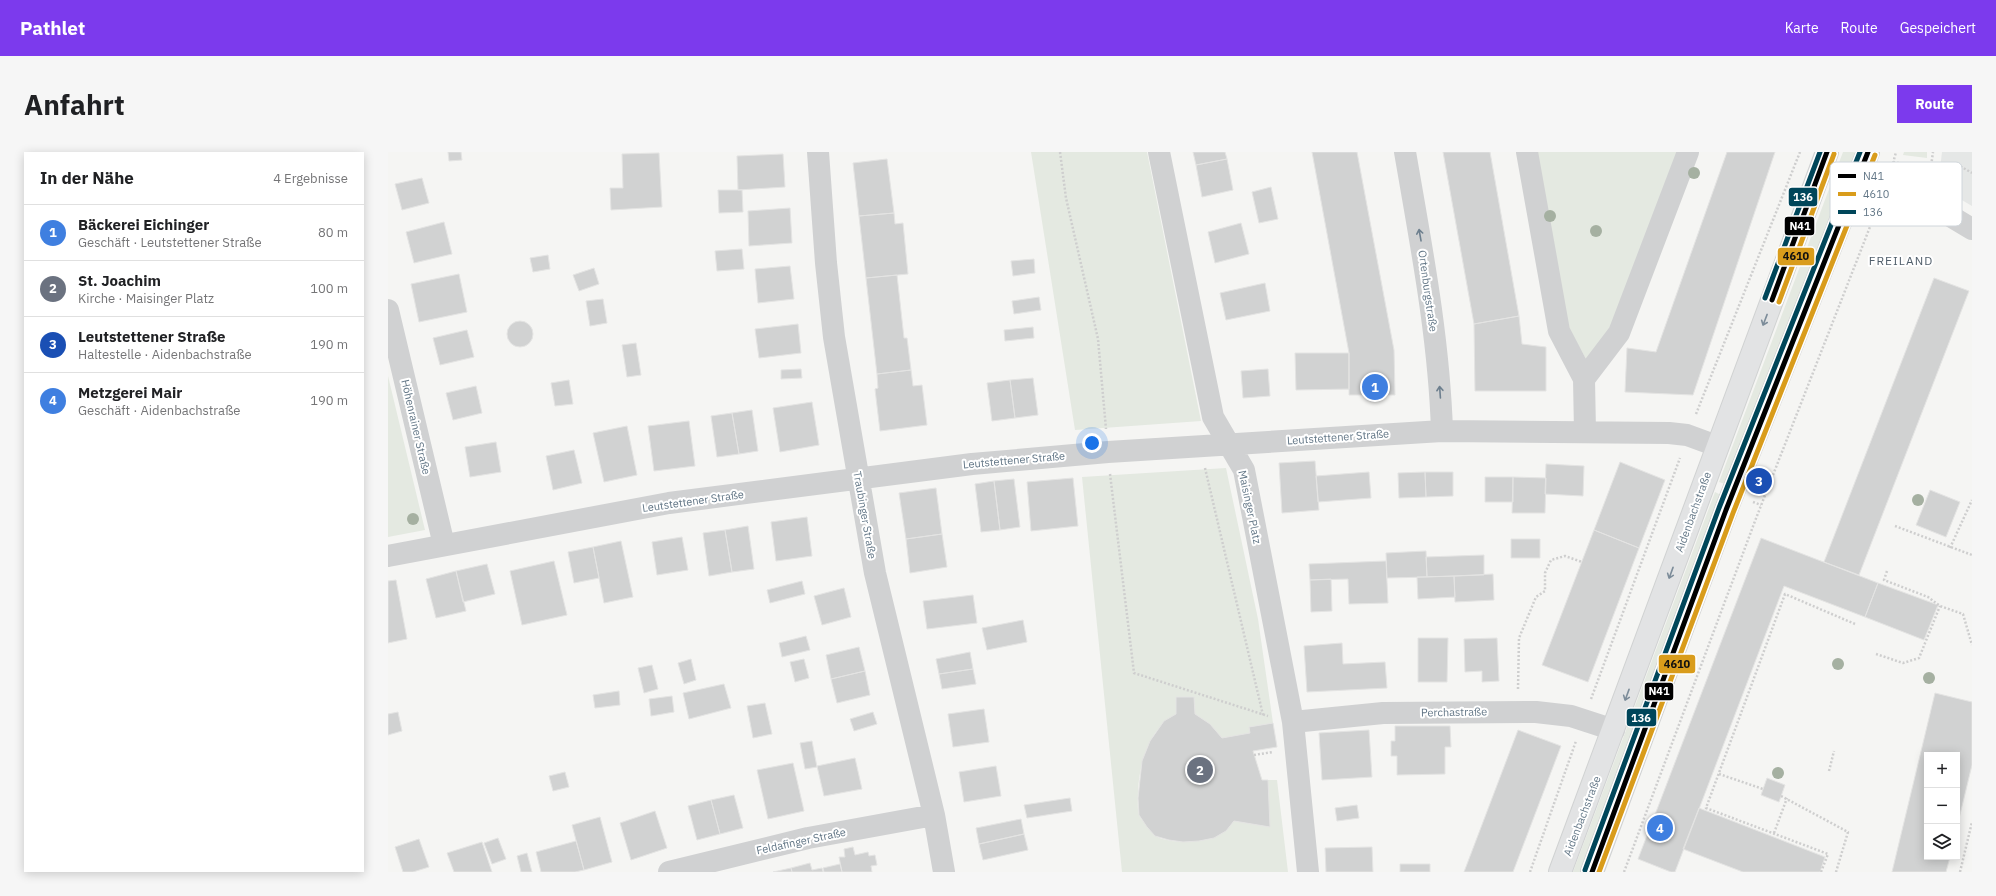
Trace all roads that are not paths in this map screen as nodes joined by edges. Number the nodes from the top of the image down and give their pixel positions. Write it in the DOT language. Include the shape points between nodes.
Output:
graph roads {
  1 [pos="818,152"];
  2 [pos="1159,152"];
  3 [pos="1405,152"];
  4 [pos="1527,152"];
  5 [pos="1688,152"];
  6 [pos="1827,152"];
  7 [pos="1962,223"];
  8 [pos="1839,226"];
  9 [pos="1972,229"];
  10 [pos="388,310"];
  11 [pos="1584,379"];
  12 [pos="1442,431"];
  13 [pos="1585,432"];
  14 [pos="1229,444"];
  15 [pos="1718,446"];
  16 [pos="859,478"];
  17 [pos="444,545"];
  18 [pos="388,556"];
  19 [pos="1293,722"];
  20 [pos="1614,730"];
  21 [pos="934,815"];
  22 [pos="669,872"];
  23 [pos="944,872"];
  24 [pos="1308,872"];
  25 [pos="1560,872"];
  26 [pos="1592,872"];
  1 -- 16 [label="street, Traubinger Straße" via="834,337"];
  2 -- 14 [label="street, Maisinger Platz" via="1213,417"];
  12 -- 3 [label="street, Ortenburgstraße, one-way" via="1441,392 1431,303"];
  4 -- 11 [label="street" via="1559,331"];
  5 -- 11 [label="street" via="1619,333"];
  6 -- 15 [label="main road, Aidenbachstraße, one-way"];
  7 -- 9 [label="street"];
  8 -- 26 [label="main road" via="1726,510"];
  10 -- 17 [label="street, Höhenrainer Straße"];
  11 -- 13 [label="street"];
  12 -- 13 [label="street, Leutstettener Straße"];
  12 -- 14 [label="street, Leutstettener Straße"];
  13 -- 15 [label="street, Leutstettener Straße" via="1669,433 1687,435"];
  14 -- 16 [label="street, Leutstettener Straße" via="972,464"];
  14 -- 19 [label="street, Maisinger Platz" via="1244,470"];
  15 -- 20 [label="main road, Aidenbachstraße, one-way"];
  16 -- 17 [label="street, Leutstettener Straße" via="669,503"];
  16 -- 21 [label="street, Traubinger Straße" via="875,573"];
  17 -- 18 [label="street, Leutstettener Straße"];
  19 -- 20 [label="street, Perchastraße" via="1383,713 1536,712 1584,720"];
  19 -- 24 [label="street, Maisinger Platz"];
  20 -- 25 [label="main road, Aidenbachstraße"];
  21 -- 22 [label="street, Feldafinger Straße" via="808,838"];
  21 -- 23 [label="street, Traubinger Straße"];
}
